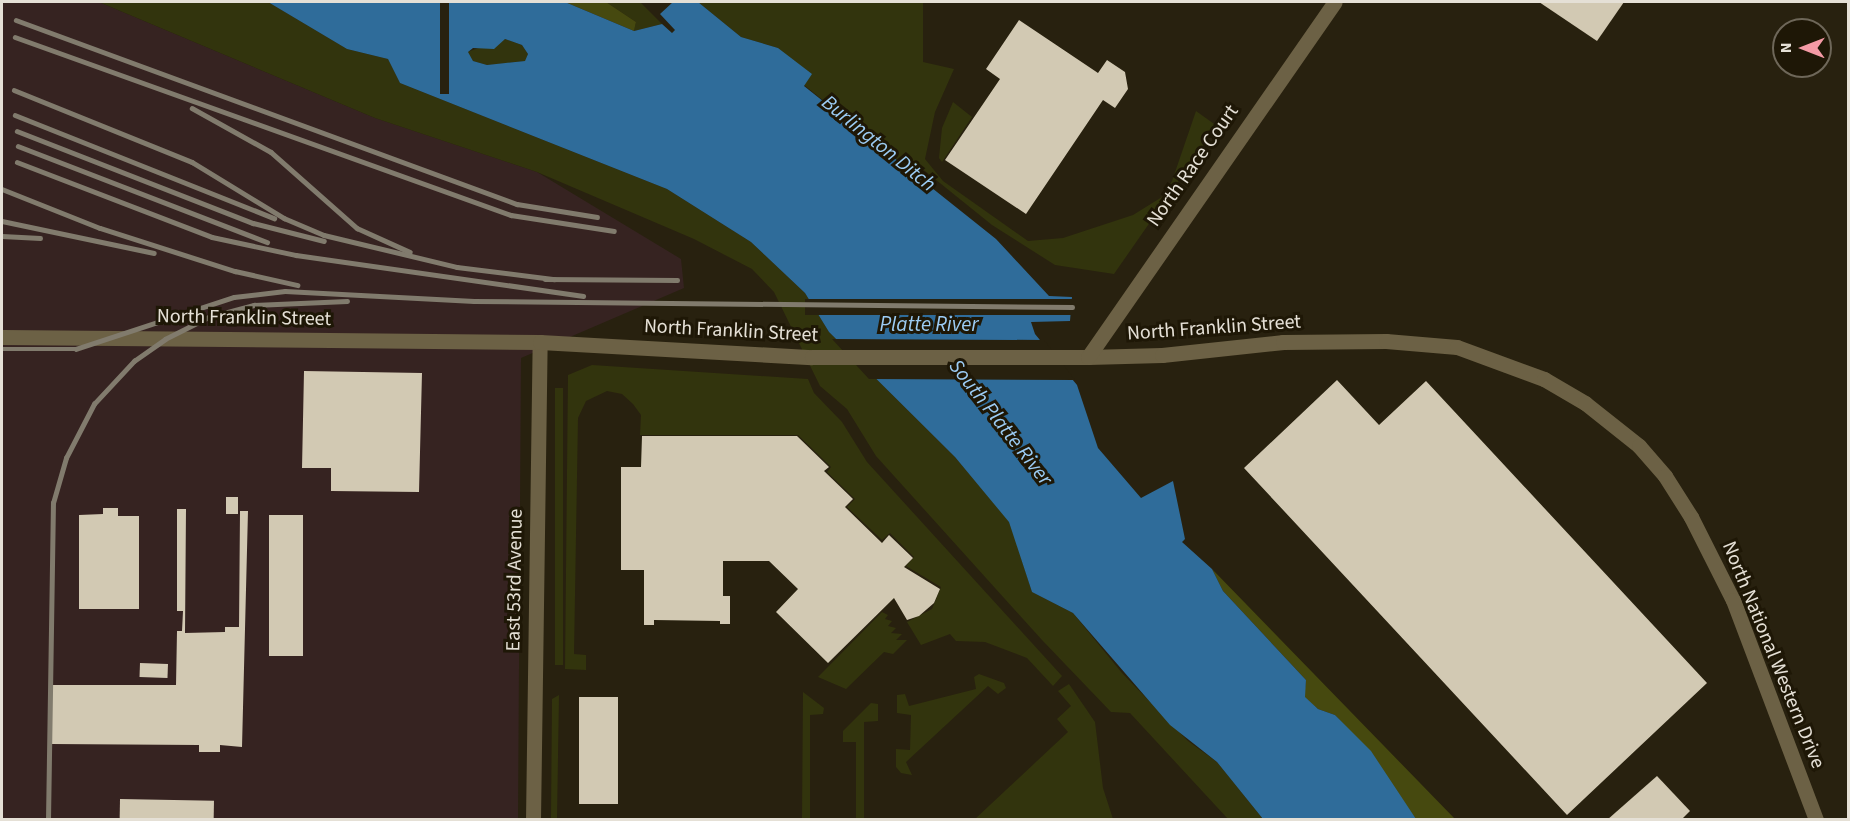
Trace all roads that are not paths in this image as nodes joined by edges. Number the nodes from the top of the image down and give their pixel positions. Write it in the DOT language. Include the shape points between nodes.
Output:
graph roads {
  1 [pos="1335,2"];
  2 [pos="2,337"];
  3 [pos="540,342"];
  4 [pos="1457,347"];
  5 [pos="1088,357"];
  6 [pos="533,819"];
  7 [pos="1816,819"];
  1 -- 5 [label="street, North Race Court"];
  2 -- 3 [label="street, North Franklin Street"];
  3 -- 5 [label="street, North Franklin Street" via="812,357"];
  3 -- 6 [label="street, East 53rd Avenue"];
  4 -- 5 [label="street, North Franklin Street" via="1386,341 1283,342 1162,355"];
  4 -- 7 [label="street, North National Western Drive" via="1545,379 1640,446 1665,476 1691,517 1733,600"];
}
